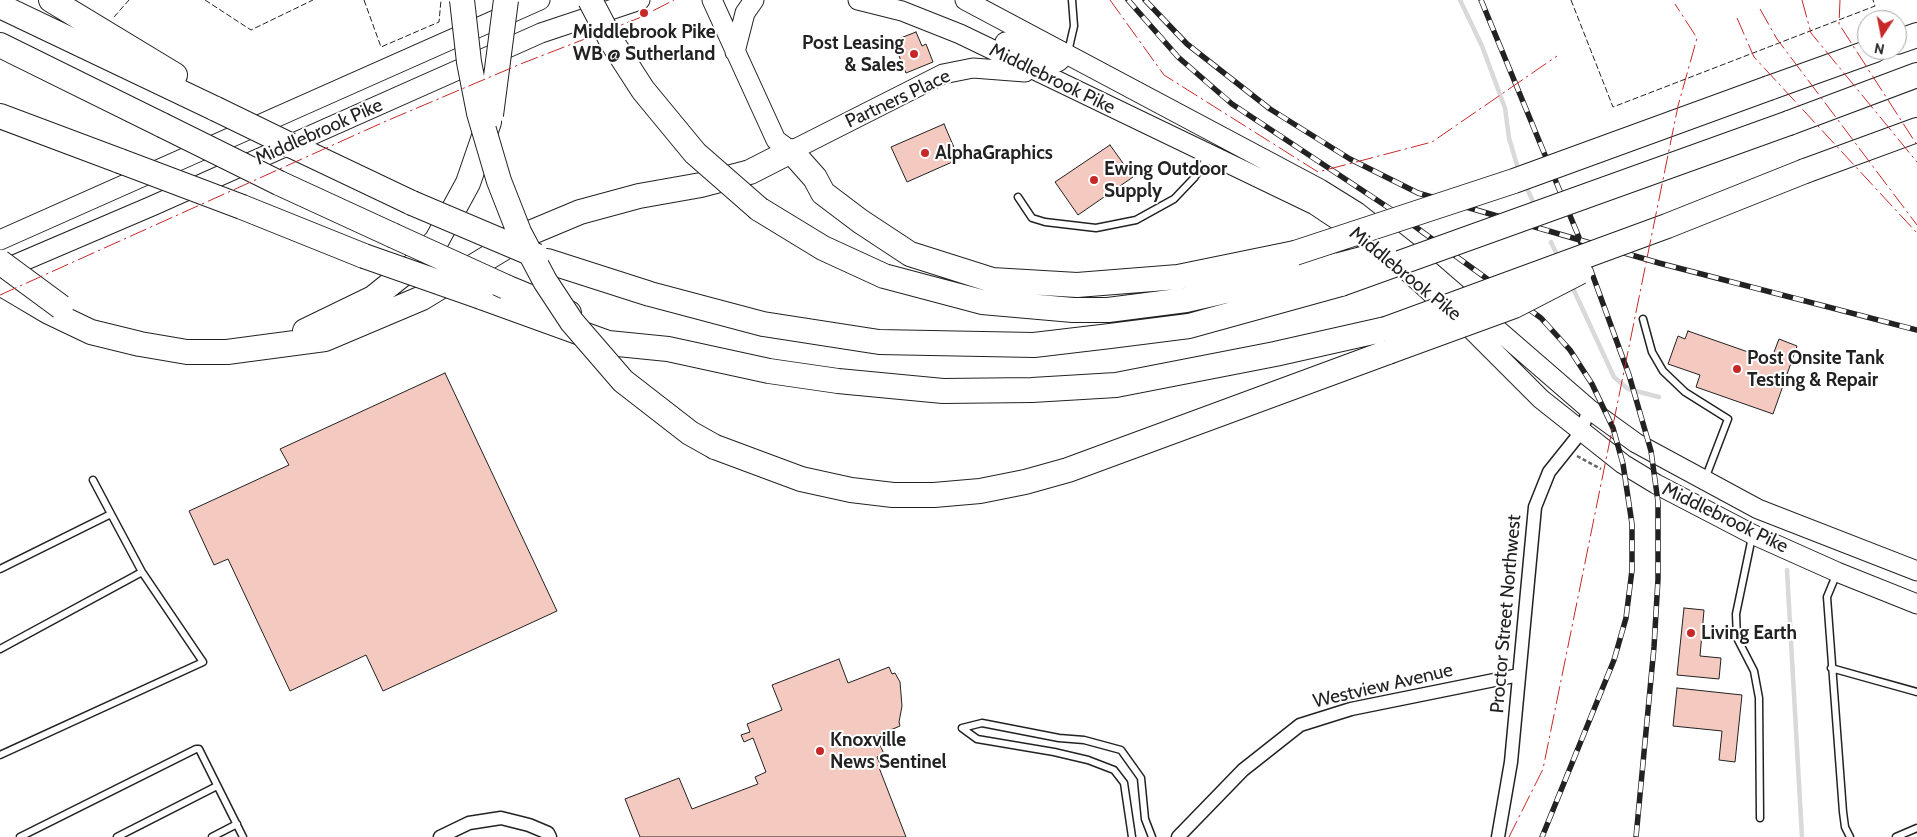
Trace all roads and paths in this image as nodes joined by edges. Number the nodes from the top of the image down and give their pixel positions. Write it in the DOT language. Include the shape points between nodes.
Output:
graph roads {
  1 [pos="51,0"];
  2 [pos="462,0"];
  3 [pos="506,0"];
  4 [pos="540,0"];
  5 [pos="590,0"];
  6 [pos="640,0"];
  7 [pos="712,0"];
  8 [pos="754,0"];
  9 [pos="858,0"];
  10 [pos="965,0"];
  11 [pos="1072,0"];
  12 [pos="0,6"];
  13 [pos="960,34"];
  14 [pos="0,45"];
  15 [pos="735,52"];
  16 [pos="1067,54"];
  17 [pos="1857,56"];
  18 [pos="1917,75"];
  19 [pos="1048,77"];
  20 [pos="220,107"];
  21 [pos="0,116"];
  22 [pos="1917,130"];
  23 [pos="1219,135"];
  24 [pos="791,151"];
  25 [pos="1209,154"];
  26 [pos="1018,197"];
  27 [pos="0,240"];
  28 [pos="0,262"];
  29 [pos="0,271"];
  30 [pos="1340,274"];
  31 [pos="0,283"];
  32 [pos="55,309"];
  33 [pos="1643,319"];
  34 [pos="1387,340"];
  35 [pos="275,346"];
  36 [pos="668,349"];
  37 [pos="1588,409"];
  38 [pos="1581,432"];
  39 [pos="93,480"];
  40 [pos="1705,480"];
  41 [pos="111,514"];
  42 [pos="1752,534"];
  43 [pos="0,569"];
  44 [pos="1917,571"];
  45 [pos="142,572"];
  46 [pos="1838,572"];
  47 [pos="1917,582"];
  48 [pos="1917,604"];
  49 [pos="0,649"];
  50 [pos="1831,668"];
  51 [pos="1519,675"];
  52 [pos="1917,692"];
  53 [pos="0,755"];
  54 [pos="217,786"];
  55 [pos="1760,818"];
  56 [pos="236,824"];
  57 [pos="1917,828"];
  58 [pos="20,837"];
  59 [pos="117,837"];
  60 [pos="212,837"];
  61 [pos="243,837"];
  62 [pos="440,837"];
  63 [pos="550,837"];
  64 [pos="1132,837"];
  65 [pos="1152,837"];
  66 [pos="1178,837"];
  67 [pos="1498,837"];
  68 [pos="1850,837"];
  69 [pos="1896,837"];
  1 -- 20 [label="highway"];
  2 -- 34 [label="highway, bridge" via="479,112 499,181 519,232 572,322 623,381 684,428 715,447 801,479 894,495 980,491 1026,482 1068,470"];
  3 -- 35 [label="highway, bridge" via="491,115 468,183 437,240 413,266 373,298"];
  4 -- 27 [label="main road, Middlebrook Pike"];
  5 -- 30 [label="highway, bridge" via="643,90 695,153 759,209 823,248 884,276 982,302 1108,310"];
  6 -- 29 [label="main road, Middlebrook Pike" via="540,33"];
  7 -- 15 [label="main road"];
  8 -- 15 [label="main road" via="744,18"];
  9 -- 13 [label="main road, Middlebrook Pike" via="902,11"];
  10 -- 16 [label="main road, Middlebrook Pike"];
  11 -- 16 [label="lane" via="1074,26"];
  12 -- 20 [label="highway"];
  13 -- 16 [label="main road" via="995,38 1050,62 1058,62"];
  13 -- 19 [label="main road, Middlebrook Pike"];
  14 -- 36 [label="highway, bridge" via="279,183 506,287"];
  15 -- 24 [label="main road" via="776,140"];
  16 -- 19 [label="lane"];
  16 -- 23 [label="main road, Middlebrook Pike"];
  17 -- 24 [label="highway, bridge" via="1514,181 1295,252 1178,277 1077,286 992,280 910,254 823,192"];
  18 -- 30 [label="highway, bridge" via="1550,208"];
  19 -- 24 [label="main road, Partners Place" via="1001,68 973,68 943,74"];
  19 -- 25 [label="main road, Middlebrook Pike"];
  20 -- 30 [label="highway, bridge" via="290,145 412,203 547,261 650,294 763,324 879,342 1034,345 1189,326"];
  21 -- 36 [label="highway, bridge" via="364,256 608,343"];
  22 -- 34 [label="highway, bridge" via="1805,171"];
  23 -- 25 [label="main road"];
  23 -- 37 [label="main road, Middlebrook Pike" via="1357,212 1409,253"];
  24 -- 35 [label="highway" via="750,172 580,212 525,236 422,298 325,339"];
  25 -- 26 [label="lane" via="1194,178 1174,199 1136,220 1096,228 1045,222 1032,218"];
  25 -- 38 [label="main road, Middlebrook Pike" via="1315,205 1366,240 1408,272"];
  28 -- 32 [label="highway, bridge"];
  31 -- 32 [label="highway"];
  32 -- 35 [label="highway" via="102,326 115,336 187,352 227,352"];
  33 -- 40 [label="lane" via="1652,352 1663,371 1685,392 1728,419"];
  34 -- 36 [label="highway" via="1275,354 1116,385 1032,390 943,391 838,381 769,371"];
  37 -- 38 [label="street, Proctor Street Northwest"];
  37 -- 40 [label="main road, Middlebrook Pike" via="1636,443"];
  38 -- 42 [label="main road, Middlebrook Pike" via="1656,484"];
  38 -- 51 [label="street, Proctor Street Northwest" via="1549,472 1535,507"];
  39 -- 41 [label="lane"];
  40 -- 44 [label="main road, Middlebrook Pike" via="1758,509"];
  41 -- 43 [label="lane"];
  41 -- 45 [label="lane"];
  42 -- 46 [label="main road, Middlebrook Pike"];
  42 -- 55 [label="lane" via="1736,614 1737,638 1754,671 1759,698"];
  45 -- 49 [label="lane"];
  45 -- 53 [label="lane" via="203,662"];
  46 -- 47 [label="main road" via="1843,559 1848,557"];
  46 -- 48 [label="main road, Middlebrook Pike"];
  46 -- 50 [label="lane" via="1827,597"];
  50 -- 52 [label="lane"];
  50 -- 68 [label="lane" via="1843,812"];
  51 -- 66 [label="street, Westview Avenue" via="1379,703 1300,725 1243,770"];
  51 -- 67 [label="street, Proctor Street Northwest" via="1511,762"];
  54 -- 56 [label="lane"];
  54 -- 58 [label="lane" via="199,750 192,749"];
  54 -- 59 [label="lane"];
  56 -- 60 [label="lane"];
  56 -- 61 [label="lane"];
  57 -- 69 [label="lane"];
  62 -- 63 [label="street" via="470,823 502,818 529,825"];
  64 -- 65 [label="lane" via="1124,782 1114,770 1062,754 977,740 962,728 982,723 1084,740 1121,750 1141,778 1145,819"];
}
